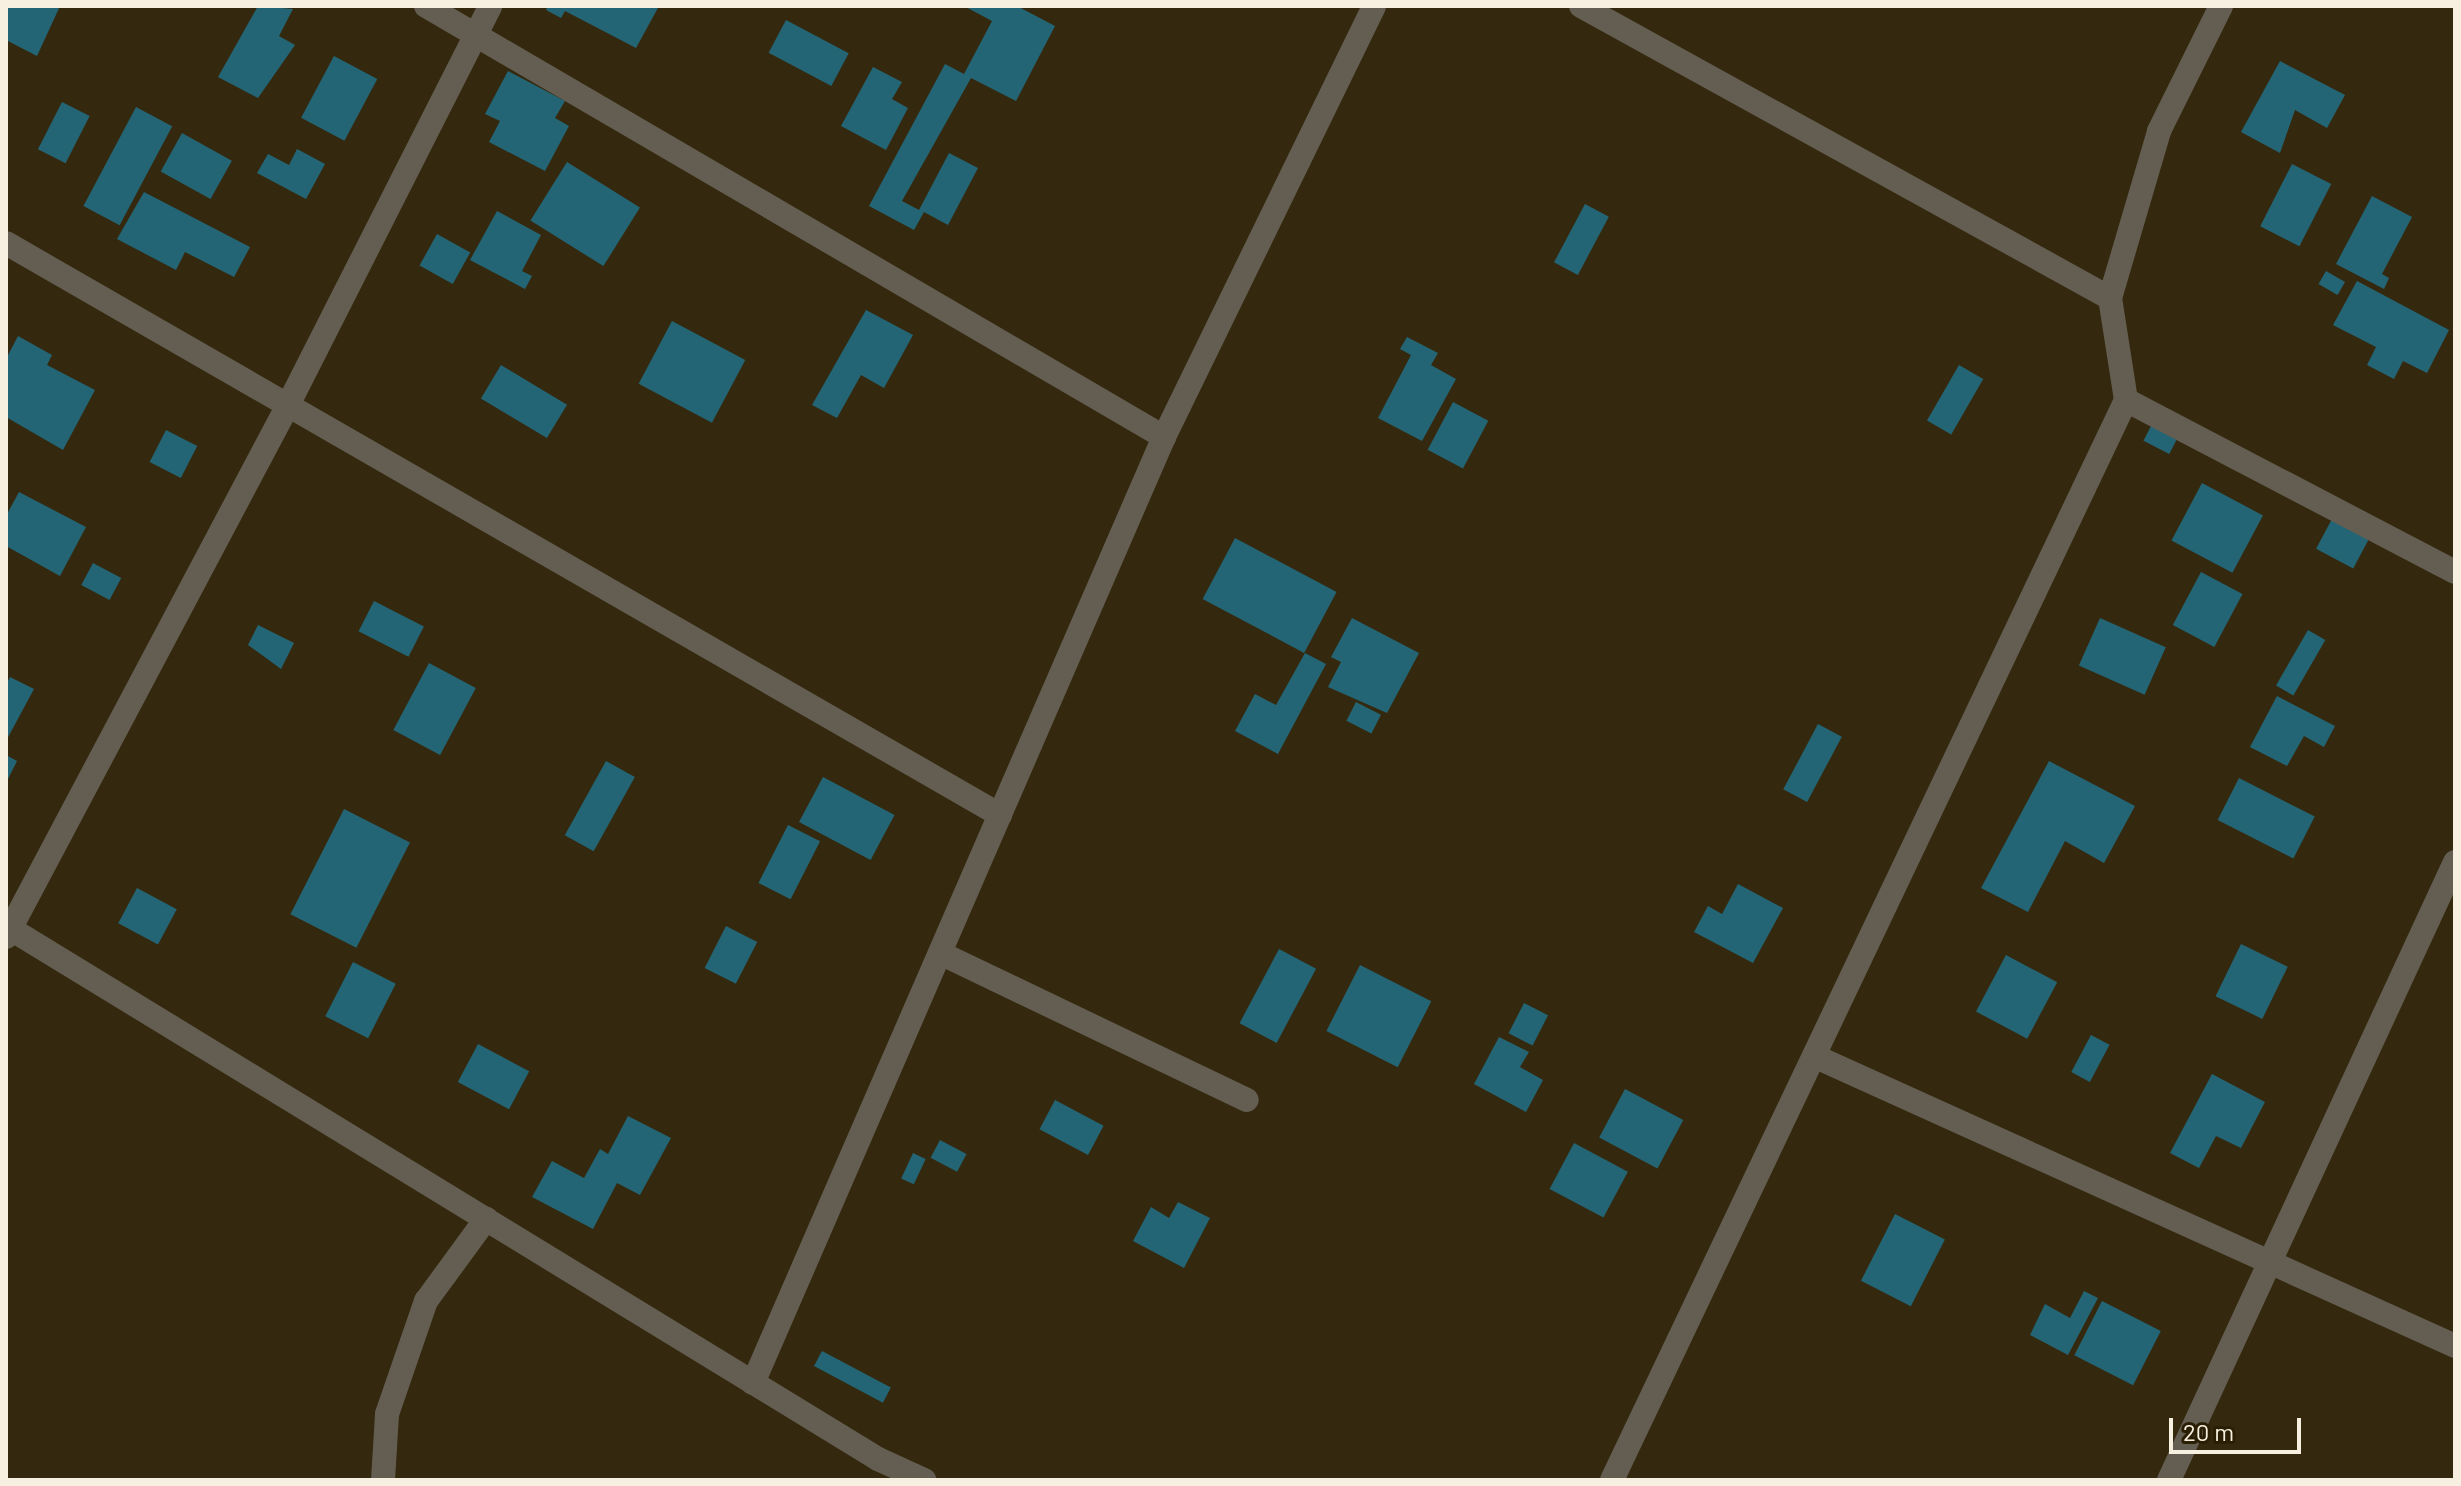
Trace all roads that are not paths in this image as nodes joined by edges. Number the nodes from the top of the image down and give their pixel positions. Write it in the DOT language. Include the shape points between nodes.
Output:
graph roads {
  1 [pos="426,6"];
  2 [pos="490,6"];
  3 [pos="1374,6"];
  4 [pos="1581,6"];
  5 [pos="2221,6"];
  6 [pos="474,33"];
  7 [pos="6,243"];
  8 [pos="2110,298"];
  9 [pos="2126,400"];
  10 [pos="288,405"];
  11 [pos="1164,437"];
  12 [pos="2455,572"];
  13 [pos="1000,815"];
  14 [pos="2455,862"];
  15 [pos="7,931"];
  16 [pos="940,953"];
  17 [pos="1814,1056"];
  18 [pos="1247,1100"];
  19 [pos="486,1219"];
  20 [pos="2272,1263"];
  21 [pos="2455,1346"];
  22 [pos="753,1383"];
  23 [pos="874,1470"];
  24 [pos="383,1480"];
  25 [pos="924,1480"];
  26 [pos="1612,1480"];
  27 [pos="2169,1480"];
  1 -- 6 [label="street"];
  2 -- 6 [label="street"];
  3 -- 11 [label="street"];
  4 -- 8 [label="street"];
  5 -- 8 [label="street" via="2159,131"];
  6 -- 10 [label="street"];
  6 -- 11 [label="street"];
  7 -- 10 [label="street"];
  8 -- 9 [label="street"];
  9 -- 12 [label="street"];
  9 -- 17 [label="street"];
  10 -- 13 [label="street"];
  10 -- 15 [label="street"];
  11 -- 13 [label="street"];
  13 -- 16 [label="street"];
  14 -- 20 [label="street"];
  15 -- 19 [label="street"];
  16 -- 18 [label="street"];
  16 -- 22 [label="street"];
  17 -- 20 [label="street"];
  17 -- 26 [label="street"];
  19 -- 22 [label="street"];
  19 -- 24 [label="street" via="426,1301 387,1414"];
  20 -- 21 [label="street"];
  20 -- 27 [label="street"];
  22 -- 23 [label="street"];
  23 -- 25 [label="street"];
}
